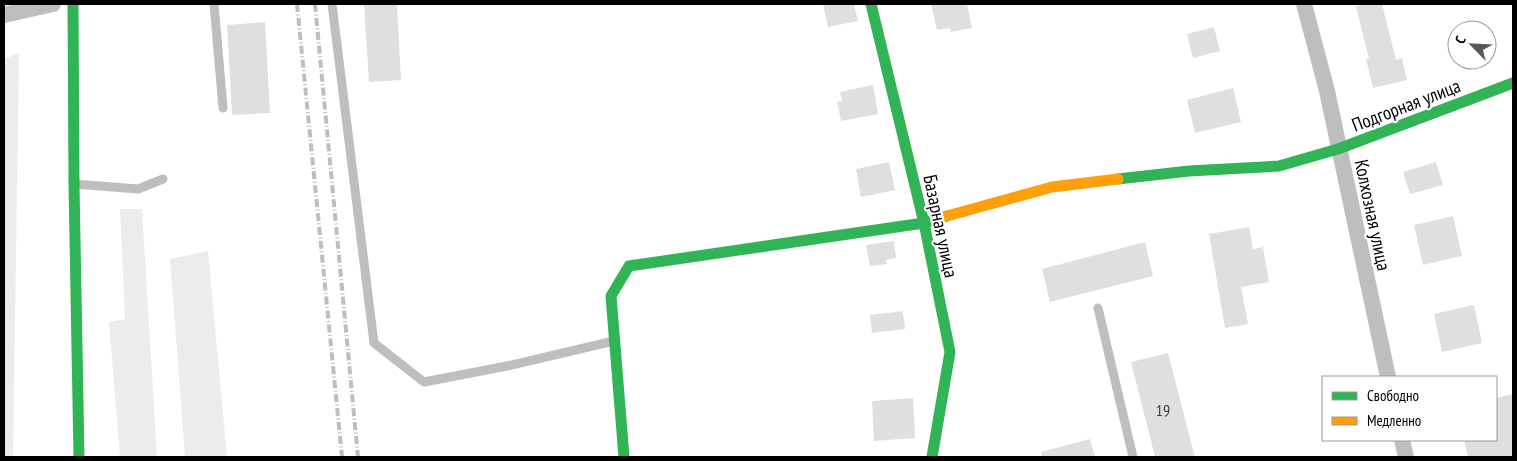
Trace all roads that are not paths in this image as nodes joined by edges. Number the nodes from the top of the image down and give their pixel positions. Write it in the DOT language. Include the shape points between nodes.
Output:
graph roads {
  1 [pos="53,4"];
  2 [pos="73,4"];
  3 [pos="214,4"];
  4 [pos="332,4"];
  5 [pos="871,4"];
  6 [pos="1304,4"];
  7 [pos="4,15"];
  8 [pos="1513,83"];
  9 [pos="223,108"];
  10 [pos="1338,149"];
  11 [pos="163,179"];
  12 [pos="74,184"];
  13 [pos="924,224"];
  14 [pos="1098,308"];
  15 [pos="614,341"];
  16 [pos="1388,376"];
  17 [pos="1402,441"];
  18 [pos="79,457"];
  19 [pos="624,457"];
  20 [pos="932,457"];
  21 [pos="1133,457"];
  22 [pos="1406,457"];
  1 -- 7 [label="street"];
  2 -- 12 [label="street"];
  3 -- 9 [label="lane"];
  4 -- 15 [label="lane" via="374,343 424,382"];
  5 -- 13 [label="street, Базарная улица"];
  6 -- 10 [label="street, Колхозная улица" via="1327,91"];
  8 -- 10 [label="street, Подгорная улица"];
  10 -- 13 [label="street, Подгорная улица" via="1279,166 1188,171 1052,187"];
  10 -- 16 [label="street, Колхозная улица"];
  11 -- 12 [label="lane" via="138,189"];
  12 -- 18 [label="street"];
  13 -- 15 [label="street, Подгорная улица" via="628,266 611,296"];
  13 -- 20 [label="street, Базарная улица" via="950,352"];
  14 -- 21 [label="lane"];
  15 -- 19 [label="street"];
  17 -- 22 [label="street"];
}
